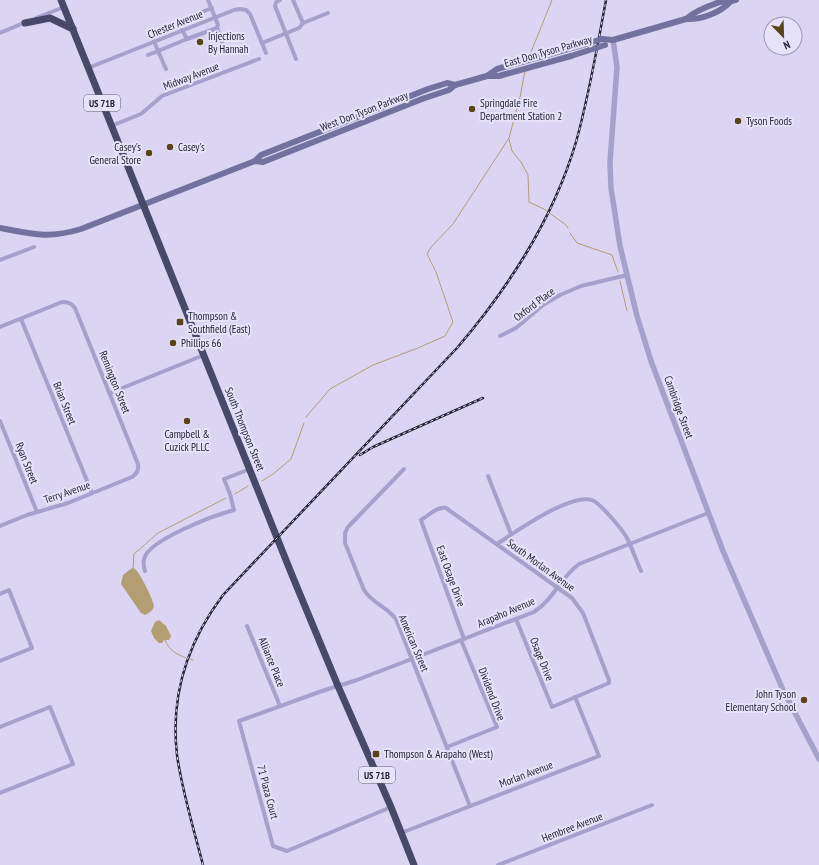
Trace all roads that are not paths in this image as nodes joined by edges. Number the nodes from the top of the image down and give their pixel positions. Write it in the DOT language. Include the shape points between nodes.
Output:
graph roads {
  1 [pos="208,0"];
  2 [pos="280,0"];
  3 [pos="293,0"];
  4 [pos="733,1"];
  5 [pos="63,3"];
  6 [pos="212,8"];
  7 [pos="328,13"];
  8 [pos="215,17"];
  9 [pos="187,18"];
  10 [pos="25,22"];
  11 [pos="303,23"];
  12 [pos="217,28"];
  13 [pos="73,29"];
  14 [pos="182,30"];
  15 [pos="0,33"];
  16 [pos="286,34"];
  17 [pos="187,39"];
  18 [pos="613,40"];
  19 [pos="154,42"];
  20 [pos="604,42"];
  21 [pos="262,43"];
  22 [pos="223,45"];
  23 [pos="158,51"];
  24 [pos="266,53"];
  25 [pos="148,55"];
  26 [pos="259,59"];
  27 [pos="296,59"];
  28 [pos="88,68"];
  29 [pos="166,69"];
  30 [pos="487,76"];
  31 [pos="111,126"];
  32 [pos="143,205"];
  33 [pos="0,228"];
  34 [pos="34,247"];
  35 [pos="0,260"];
  36 [pos="627,275"];
  37 [pos="21,319"];
  38 [pos="0,327"];
  39 [pos="500,336"];
  40 [pos="204,355"];
  41 [pos="110,393"];
  42 [pos="0,421"];
  43 [pos="250,469"];
  44 [pos="404,469"];
  45 [pos="138,471"];
  46 [pos="488,476"];
  47 [pos="92,493"];
  48 [pos="442,507"];
  49 [pos="37,512"];
  50 [pos="708,513"];
  51 [pos="0,526"];
  52 [pos="511,534"];
  53 [pos="496,544"];
  54 [pos="630,544"];
  55 [pos="641,571"];
  56 [pos="145,572"];
  57 [pos="557,588"];
  58 [pos="0,594"];
  59 [pos="516,619"];
  60 [pos="247,626"];
  61 [pos="463,639"];
  62 [pos="412,660"];
  63 [pos="0,661"];
  64 [pos="338,686"];
  65 [pos="576,697"];
  66 [pos="280,706"];
  67 [pos="0,727"];
  68 [pos="447,747"];
  69 [pos="819,759"];
  70 [pos="0,793"];
  71 [pos="652,805"];
  72 [pos="470,806"];
  73 [pos="391,807"];
  74 [pos="401,833"];
  75 [pos="414,865"];
  76 [pos="498,865"];
  1 -- 6 [label="street"];
  2 -- 16 [label="street" via="275,6"];
  3 -- 11 [label="street"];
  4 -- 18 [label="main road, West Don Tyson Parkway" via="722,2 693,13 686,19"];
  5 -- 10 [label="street"];
  5 -- 13 [label="highway, South Thompson Street / US 71B"];
  6 -- 8 [label="street"];
  6 -- 9 [label="street"];
  7 -- 11 [label="street"];
  8 -- 12 [label="street"];
  8 -- 14 [label="street, Chester Avenue"];
  8 -- 21 [label="street, Chester Avenue" via="234,10 246,10 253,18"];
  10 -- 13 [label="highway" via="50,18"];
  10 -- 15 [label="street"];
  11 -- 16 [label="street" via="299,28"];
  12 -- 17 [label="street"];
  12 -- 22 [label="street"];
  13 -- 28 [label="highway, South Thompson Street / US 71B"];
  14 -- 17 [label="street"];
  14 -- 19 [label="street, Chester Avenue"];
  16 -- 21 [label="street"];
  16 -- 27 [label="street"];
  17 -- 23 [label="street"];
  18 -- 20 [label="main road, West Don Tyson Parkway"];
  18 -- 36 [label="street, Cambridge Street" via="618,67 610,188"];
  19 -- 23 [label="street"];
  19 -- 28 [label="street, Chester Avenue"];
  20 -- 30 [label="main road, East Don Tyson Parkway, bridge" via="571,56 499,76"];
  20 -- 30 [label="main road, West Don Tyson Parkway, bridge" via="589,43 497,69"];
  21 -- 24 [label="street, Chester Avenue"];
  23 -- 25 [label="street"];
  23 -- 29 [label="street"];
  26 -- 31 [label="street, Midway Avenue" via="162,96 141,114"];
  28 -- 31 [label="highway, South Thompson Street / US 71B"];
  30 -- 32 [label="main road, West Don Tyson Parkway" via="455,85 449,90 263,162 255,161"];
  31 -- 32 [label="highway, South Thompson Street / US 71B"];
  32 -- 33 [label="main road, West Don Tyson Parkway" via="66,234 49,236"];
  32 -- 40 [label="highway, South Thompson Street / US 71B"];
  34 -- 35 [label="street"];
  36 -- 39 [label="street, Oxford Place" via="581,286 560,295 543,305 516,328"];
  36 -- 50 [label="street, Cambridge Street" via="644,340"];
  37 -- 38 [label="street"];
  37 -- 41 [label="street, Remington Street" via="62,302 70,302 75,308"];
  37 -- 47 [label="street, Brian Street"];
  40 -- 41 [label="street"];
  40 -- 43 [label="highway, South Thompson Street / US 71B"];
  41 -- 45 [label="street, Remington Street" via="138,464"];
  42 -- 49 [label="street, Ryan Street"];
  43 -- 56 [label="street" via="224,479 234,510 178,532 160,542 146,554"];
  43 -- 64 [label="highway, South Thompson Street / US 71B"];
  44 -- 62 [label="street, American Street" via="348,527 344,538 367,596 392,613"];
  45 -- 47 [label="street, Terry Avenue" via="132,477"];
  46 -- 52 [label="street"];
  47 -- 49 [label="street, Terry Avenue"];
  48 -- 53 [label="street, South Morlan Avenue"];
  48 -- 61 [label="street, East Osage Drive" via="422,520"];
  49 -- 51 [label="street, Terry Avenue"];
  50 -- 54 [label="street, Arapaho Avenue"];
  50 -- 69 [label="street, Cambridge Street" via="783,690"];
  52 -- 53 [label="street"];
  52 -- 54 [label="street" via="568,503 581,499 599,504"];
  53 -- 57 [label="street, South Morlan Avenue"];
  54 -- 55 [label="street"];
  54 -- 57 [label="street, Arapaho Avenue" via="579,564 564,577"];
  57 -- 59 [label="street, Arapaho Avenue" via="543,606"];
  57 -- 65 [label="street, South Morlan Avenue" via="572,598 583,613 609,680 609,683"];
  58 -- 63 [label="street" via="9,590 32,648"];
  59 -- 61 [label="street, Arapaho Avenue"];
  59 -- 65 [label="street, Osage Drive" via="552,707"];
  60 -- 66 [label="street, Alliance Place"];
  61 -- 62 [label="street, Arapaho Avenue"];
  61 -- 68 [label="street, Dividend Drive" via="497,727"];
  62 -- 64 [label="street, Arapaho Avenue"];
  62 -- 68 [label="street, American Street"];
  64 -- 66 [label="street, 71 Plaza Court"];
  64 -- 73 [label="highway, South Thompson Street / US 71B"];
  65 -- 72 [label="street, Morlan Avenue" via="599,756"];
  66 -- 73 [label="street, 71 Plaza Court" via="239,721 273,846 287,851"];
  67 -- 70 [label="street" via="50,707 74,764"];
  68 -- 72 [label="street, American Street"];
  71 -- 76 [label="street, Hembree Avenue"];
  72 -- 74 [label="street, Morlan Avenue"];
  73 -- 74 [label="highway, South Thompson Street / US 71B"];
  74 -- 75 [label="highway, South Thompson Street / US 71B"];
}
